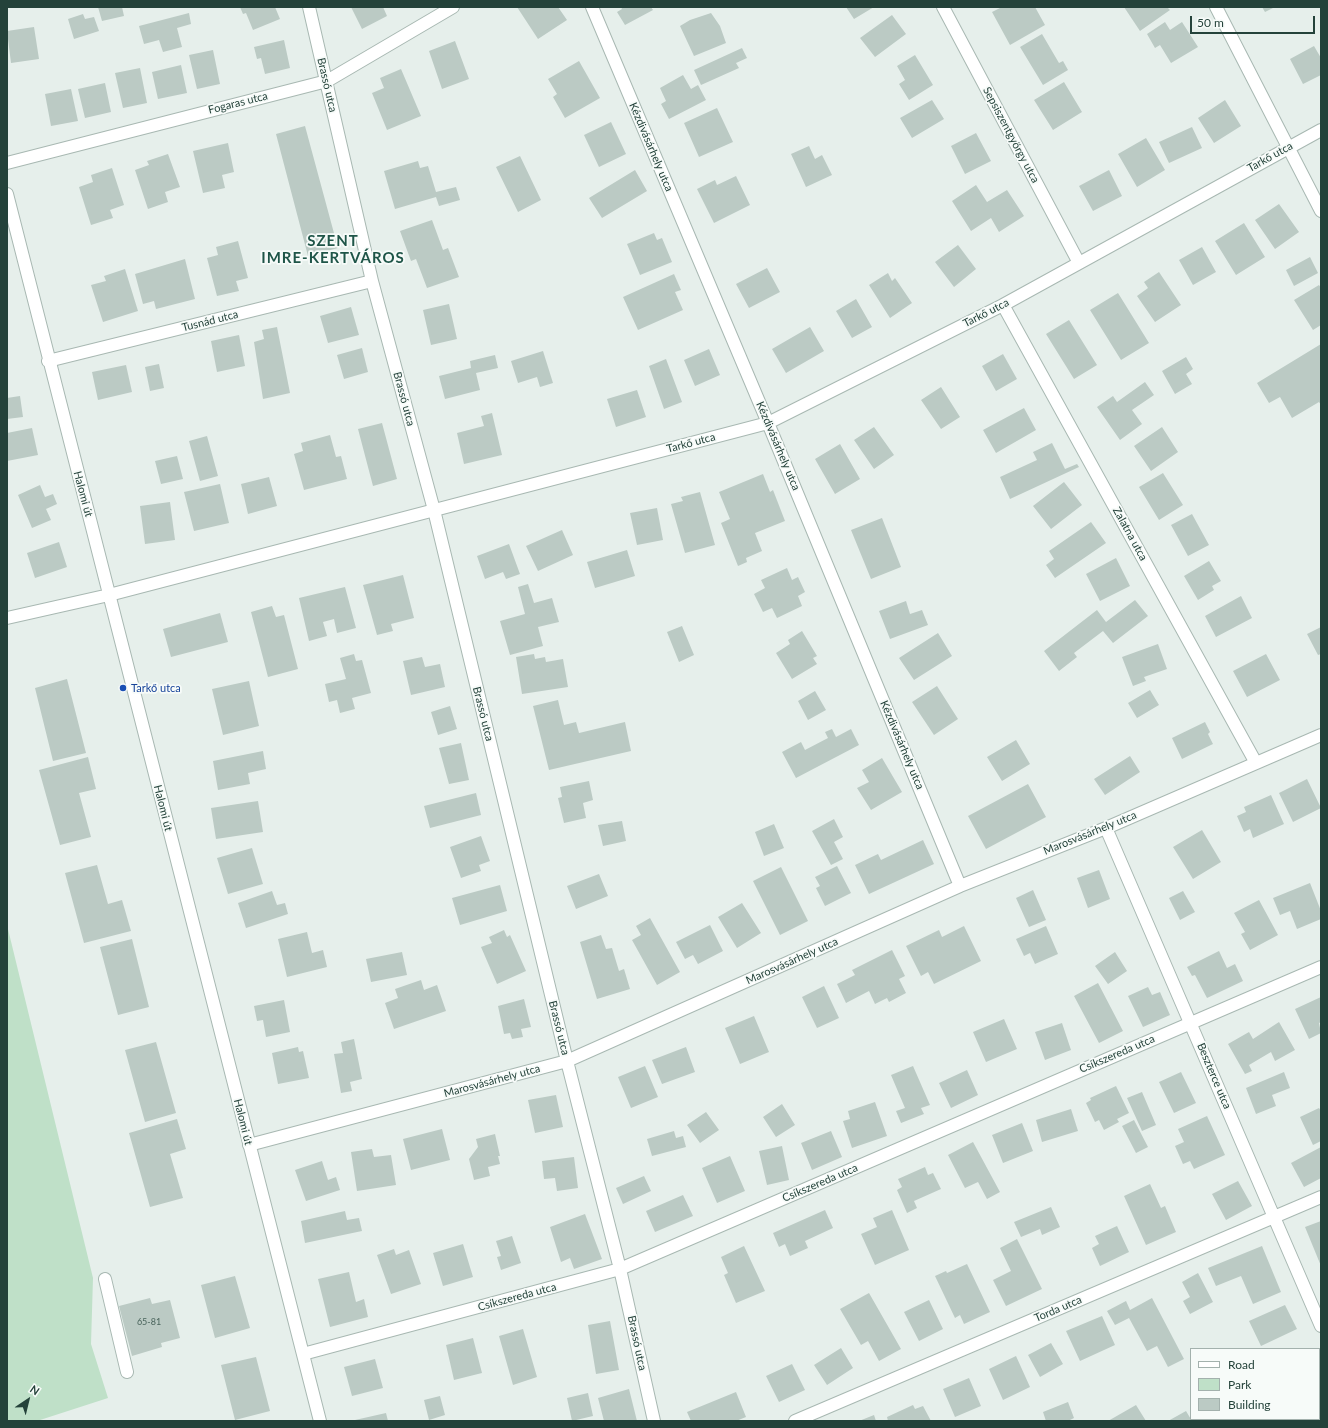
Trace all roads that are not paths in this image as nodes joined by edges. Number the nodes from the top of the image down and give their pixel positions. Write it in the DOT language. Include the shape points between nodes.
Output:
graph roads {
  1 [pos="309,7"];
  2 [pos="453,7"];
  3 [pos="592,7"];
  4 [pos="943,7"];
  5 [pos="1216,7"];
  6 [pos="327,80"];
  7 [pos="1321,130"];
  8 [pos="1287,148"];
  9 [pos="7,163"];
  10 [pos="7,194"];
  11 [pos="1321,211"];
  12 [pos="1079,263"];
  13 [pos="372,281"];
  14 [pos="1003,305"];
  15 [pos="48,361"];
  16 [pos="768,423"];
  17 [pos="434,510"];
  18 [pos="109,595"];
  19 [pos="7,618"];
  20 [pos="1321,736"];
  21 [pos="1256,763"];
  22 [pos="1106,828"];
  23 [pos="960,886"];
  24 [pos="1321,967"];
  25 [pos="1191,1022"];
  26 [pos="567,1061"];
  27 [pos="249,1145"];
  28 [pos="1321,1197"];
  29 [pos="1274,1217"];
  30 [pos="620,1269"];
  31 [pos="105,1279"];
  32 [pos="1321,1326"];
  33 [pos="303,1354"];
  34 [pos="127,1372"];
  35 [pos="320,1421"];
  36 [pos="654,1421"];
  37 [pos="795,1421"];
  1 -- 6 [label="street, Brassó utca"];
  2 -- 6 [label="street, Fogaras utca"];
  3 -- 16 [label="street, Kézdivásárhely utca"];
  4 -- 12 [label="street, Sepsiszentgyörgy utca"];
  5 -- 8 [label="street"];
  6 -- 9 [label="street, Fogaras utca"];
  6 -- 13 [label="street, Brassó utca"];
  7 -- 8 [label="street, Tarkő utca"];
  8 -- 11 [label="street"];
  8 -- 12 [label="street, Tarkő utca"];
  10 -- 15 [label="street, Halomi út"];
  12 -- 14 [label="street, Tarkő utca"];
  13 -- 15 [label="street, Tusnád utca"];
  13 -- 17 [label="street, Brassó utca"];
  14 -- 16 [label="street, Tarkő utca"];
  14 -- 21 [label="street, Zalatna utca"];
  15 -- 18 [label="street, Halomi út"];
  16 -- 17 [label="street, Tarkő utca"];
  16 -- 23 [label="street, Kézdivásárhely utca"];
  17 -- 18 [label="street, Tarkő utca"];
  17 -- 26 [label="street, Brassó utca"];
  18 -- 19 [label="street, Tarkő utca"];
  18 -- 27 [label="street, Halomi út"];
  20 -- 21 [label="street, Marosvásárhely utca"];
  21 -- 22 [label="street, Marosvásárhely utca"];
  22 -- 23 [label="street, Marosvásárhely utca"];
  22 -- 25 [label="street, Beszterce utca"];
  23 -- 26 [label="street, Marosvásárhely utca"];
  24 -- 25 [label="street, Csíkszereda utca"];
  25 -- 29 [label="street, Beszterce utca"];
  25 -- 30 [label="street, Csíkszereda utca"];
  26 -- 27 [label="street, Marosvásárhely utca"];
  26 -- 30 [label="street, Brassó utca"];
  27 -- 33 [label="street, Halomi út"];
  28 -- 29 [label="street, Torda utca"];
  29 -- 32 [label="street, Beszterce utca"];
  29 -- 37 [label="street, Torda utca"];
  30 -- 33 [label="street, Csíkszereda utca"];
  30 -- 36 [label="street, Brassó utca"];
  31 -- 34 [label="street"];
  33 -- 35 [label="street, Halomi út"];
}
